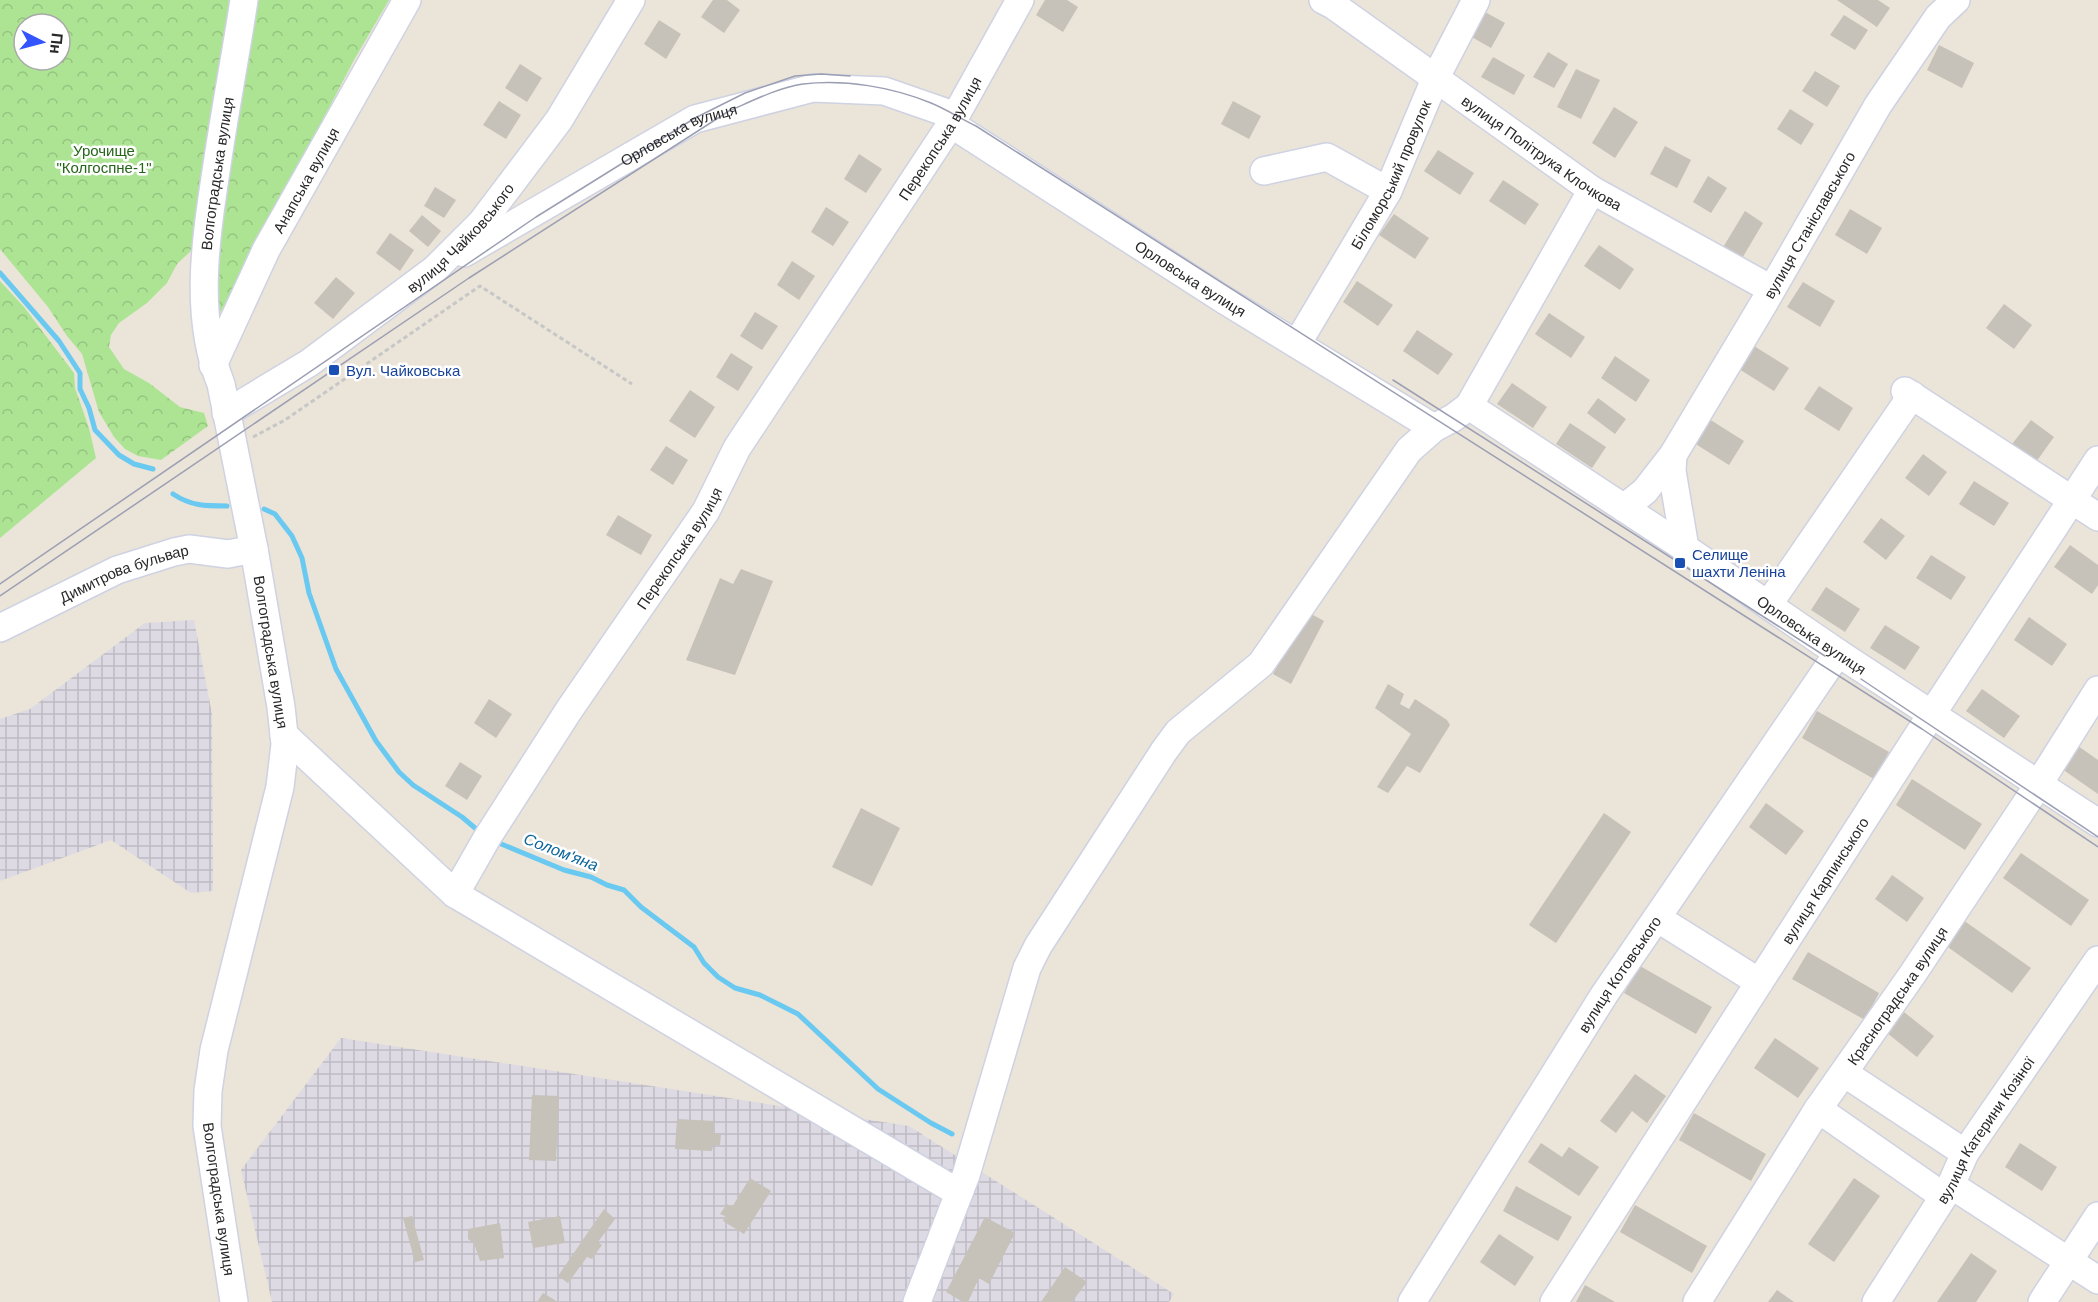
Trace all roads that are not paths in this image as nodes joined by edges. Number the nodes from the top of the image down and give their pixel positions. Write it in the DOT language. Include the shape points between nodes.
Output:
graph roads {
  1 [pos="244,0"];
  2 [pos="407,0"];
  3 [pos="631,0"];
  4 [pos="1020,0"];
  5 [pos="1323,0"];
  6 [pos="1476,0"];
  7 [pos="1956,0"];
  8 [pos="1436,77"];
  9 [pos="954,120"];
  10 [pos="1264,171"];
  11 [pos="1592,190"];
  12 [pos="1388,191"];
  13 [pos="427,275"];
  14 [pos="1771,290"];
  15 [pos="1297,344"];
  16 [pos="213,365"];
  17 [pos="1468,406"];
  18 [pos="226,413"];
  19 [pos="1434,428"];
  20 [pos="1673,455"];
  21 [pos="2098,460"];
  22 [pos="2072,500"];
  23 [pos="1624,508"];
  24 [pos="2098,517"];
  25 [pos="1685,548"];
  26 [pos="254,549"];
  27 [pos="1768,605"];
  28 [pos="0,628"];
  29 [pos="1838,653"];
  30 [pos="2098,690"];
  31 [pos="1932,713"];
  32 [pos="284,735"];
  33 [pos="2039,783"];
  34 [pos="2098,823"];
  35 [pos="454,894"];
  36 [pos="1657,918"];
  37 [pos="2098,960"];
  38 [pos="1760,982"];
  39 [pos="1844,1073"];
  40 [pos="1818,1109"];
  41 [pos="1965,1153"];
  42 [pos="1947,1190"];
  43 [pos="959,1193"];
  44 [pos="2098,1216"];
  45 [pos="2068,1260"];
  46 [pos="2098,1280"];
  47 [pos="234,1302"];
  48 [pos="917,1302"];
  49 [pos="1412,1302"];
  50 [pos="1554,1302"];
  51 [pos="1697,1302"];
  52 [pos="1876,1302"];
  53 [pos="2042,1302"];
  1 -- 16 [label="street, Волгоградська вулиця" via="203,274"];
  2 -- 16 [label="street, Анапська вулиця" via="266,250"];
  3 -- 13 [label="street, вулиця Чайковського" via="552,130 482,222"];
  4 -- 9 [label="street, Перекопська вулиця"];
  5 -- 8 [label="street, вулиця Політрука Клочкова"];
  6 -- 8 [label="street, Біломорський провулок"];
  7 -- 14 [label="street, вулиця Станіславського" via="1938,17 1878,105"];
  8 -- 11 [label="street, вулиця Політрука Клочкова"];
  8 -- 12 [label="street, Біломорський провулок"];
  9 -- 13 [label="street, Орловська вулиця" via="884,91 813,88 695,119"];
  9 -- 15 [label="street, Орловська вулиця" via="1221,298"];
  9 -- 35 [label="street, Перекопська вулиця" via="737,448 706,512 569,710"];
  10 -- 12 [label="street" via="1328,157"];
  11 -- 14 [label="street, вулиця Політрука Клочкова"];
  11 -- 17 [label="street"];
  12 -- 15 [label="street, Біломорський провулок"];
  13 -- 18 [label="street, вулиця Чайковського" via="309,363"];
  14 -- 20 [label="street, вулиця Станіславського"];
  15 -- 19 [label="street, Орловська вулиця"];
  16 -- 18 [label="street, Волгоградська вулиця"];
  17 -- 19 [label="street"];
  17 -- 23 [label="street, Орловська вулиця"];
  18 -- 26 [label="street, Волгоградська вулиця"];
  19 -- 43 [label="street" via="1409,450 1262,664 1178,732 1038,946 1027,968"];
  20 -- 23 [label="street, вулиця Станіславського" via="1645,490"];
  20 -- 25 [label="street" via="1672,471"];
  21 -- 22 [label="street, вулиця Карпинського"];
  22 -- 24 [label="street"];
  22 -- 27 [label="street" via="1909,393"];
  22 -- 31 [label="street, вулиця Карпинського"];
  23 -- 25 [label="street, Орловська вулиця"];
  25 -- 27 [label="street, Орловська вулиця"];
  26 -- 28 [label="street, Димитрова бульвар" via="228,554 189,549 174,552 117,570"];
  26 -- 32 [label="street, Волгоградська вулиця"];
  27 -- 29 [label="street, Орловська вулиця"];
  29 -- 31 [label="street, Орловська вулиця"];
  29 -- 36 [label="street, вулиця Котовського"];
  30 -- 33 [label="street, Красноградська вулиця"];
  31 -- 33 [label="street, Орловська вулиця"];
  31 -- 38 [label="street, вулиця Карпинського"];
  32 -- 35 [label="street"];
  32 -- 47 [label="street, Волгоградська вулиця" via="280,786 214,1050 208,1091 207,1126"];
  33 -- 34 [label="street, Орловська вулиця"];
  33 -- 39 [label="street, Красноградська вулиця"];
  35 -- 43 [label="street"];
  36 -- 38 [label="street"];
  36 -- 49 [label="street, вулиця Котовського" via="1604,995"];
  37 -- 41 [label="street, вулиця Катерини Козіної"];
  38 -- 50 [label="street, вулиця Карпинського"];
  39 -- 40 [label="street, Красноградська вулиця"];
  39 -- 41 [label="street"];
  40 -- 42 [label="street"];
  40 -- 51 [label="street, Красноградська вулиця"];
  41 -- 42 [label="street, вулиця Катерини Козіної"];
  42 -- 45 [label="street"];
  42 -- 52 [label="street, вулиця Катерини Козіної"];
  43 -- 48 [label="street"];
  44 -- 45 [label="street"];
  45 -- 46 [label="street"];
  45 -- 53 [label="street"];
}
